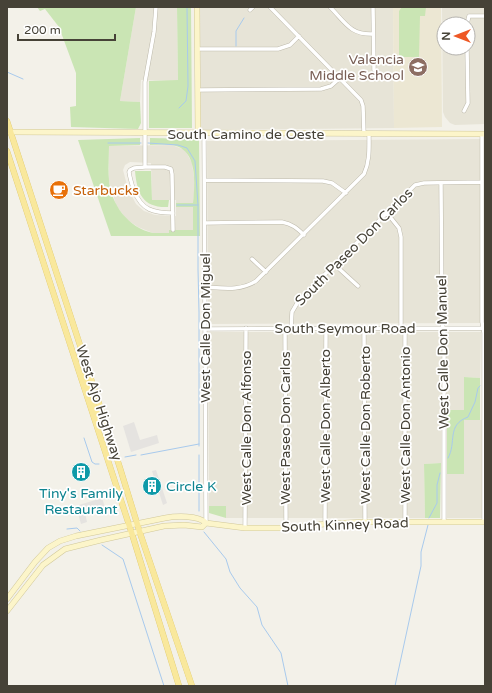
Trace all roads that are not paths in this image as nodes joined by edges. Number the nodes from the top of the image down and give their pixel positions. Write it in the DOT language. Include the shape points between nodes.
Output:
graph roads {
  1 [pos="156,7"];
  2 [pos="197,7"];
  3 [pos="270,7"];
  4 [pos="330,7"];
  5 [pos="373,7"];
  6 [pos="373,34"];
  7 [pos="299,36"];
  8 [pos="198,49"];
  9 [pos="467,56"];
  10 [pos="374,70"];
  11 [pos="340,78"];
  12 [pos="198,90"];
  13 [pos="464,111"];
  14 [pos="7,120"];
  15 [pos="9,132"];
  16 [pos="145,133"];
  17 [pos="201,134"];
  18 [pos="366,134"];
  19 [pos="483,134"];
  20 [pos="7,151"];
  21 [pos="145,167"];
  22 [pos="205,180"];
  23 [pos="482,182"];
  24 [pos="441,183"];
  25 [pos="346,193"];
  26 [pos="173,213"];
  27 [pos="387,213"];
  28 [pos="205,223"];
  29 [pos="173,230"];
  30 [pos="304,235"];
  31 [pos="252,259"];
  32 [pos="335,265"];
  33 [pos="266,272"];
  34 [pos="358,286"];
  35 [pos="205,288"];
  36 [pos="246,328"];
  37 [pos="285,328"];
  38 [pos="291,328"];
  39 [pos="326,328"];
  40 [pos="364,328"];
  41 [pos="403,328"];
  42 [pos="443,328"];
  43 [pos="484,328"];
  44 [pos="205,329"];
  45 [pos="76,365"];
  46 [pos="107,428"];
  47 [pos="365,522"];
  48 [pos="405,522"];
  49 [pos="444,522"];
  50 [pos="485,522"];
  51 [pos="137,523"];
  52 [pos="206,523"];
  53 [pos="325,524"];
  54 [pos="128,525"];
  55 [pos="245,528"];
  56 [pos="286,528"];
  57 [pos="140,533"];
  58 [pos="132,534"];
  59 [pos="7,599"];
  60 [pos="7,611"];
  61 [pos="179,686"];
  62 [pos="192,686"];
  1 -- 16 [label="street" via="145,82"];
  2 -- 8 [label="main road, West Calle Don Miguel"];
  3 -- 7 [label="street"];
  4 -- 6 [label="street" via="354,31"];
  5 -- 6 [label="street"];
  6 -- 10 [label="street"];
  7 -- 8 [label="street" via="290,46 278,50"];
  7 -- 11 [label="street"];
  8 -- 12 [label="main road, West Calle Don Miguel"];
  9 -- 13 [label="street" via="468,103"];
  11 -- 12 [label="street" via="331,86 322,89"];
  11 -- 18 [label="street" via="362,100"];
  12 -- 17 [label="main road, West Calle Don Miguel"];
  14 -- 15 [label="main road, West Ajo Highway"];
  15 -- 16 [label="main road, South Camino de Oeste"];
  15 -- 46 [label="main road, West Ajo Highway"];
  16 -- 17 [label="main road, South Camino de Oeste"];
  16 -- 21 [label="street"];
  17 -- 18 [label="main road, South Camino de Oeste"];
  17 -- 22 [label="street, West Calle Don Miguel"];
  18 -- 19 [label="main road, South Camino de Oeste"];
  18 -- 25 [label="street" via="367,166 364,174"];
  19 -- 23 [label="street"];
  20 -- 45 [label="main road, West Ajo Highway"];
  21 -- 26 [label="street" via="171,169"];
  21 -- 26 [label="street" via="129,169 138,200 149,210"];
  22 -- 25 [label="street" via="323,181 332,182"];
  22 -- 28 [label="street, West Calle Don Miguel"];
  23 -- 24 [label="street, South Paseo Don Carlos"];
  23 -- 43 [label="street"];
  24 -- 27 [label="street, South Paseo Don Carlos" via="415,186"];
  24 -- 42 [label="street, West Calle Don Manuel"];
  25 -- 30 [label="street"];
  26 -- 29 [label="street"];
  27 -- 32 [label="street, South Paseo Don Carlos"];
  27 -- 41 [label="street, West Calle Don Antonio" via="399,228 401,237"];
  28 -- 30 [label="street" via="282,222 295,226"];
  28 -- 35 [label="street, West Calle Don Miguel"];
  30 -- 33 [label="street"];
  31 -- 33 [label="street"];
  32 -- 34 [label="street"];
  32 -- 38 [label="street, South Paseo Don Carlos" via="295,305"];
  33 -- 35 [label="street" via="249,286"];
  35 -- 44 [label="street, West Calle Don Miguel"];
  36 -- 37 [label="street, South Seymour Road"];
  36 -- 44 [label="street, South Seymour Road"];
  36 -- 55 [label="street, West Calle Don Alfonso"];
  37 -- 38 [label="street, South Seymour Road"];
  37 -- 56 [label="street, West Paseo Don Carlos"];
  38 -- 39 [label="street, South Seymour Road"];
  39 -- 40 [label="street, South Seymour Road"];
  39 -- 53 [label="street, West Calle Don Alberto"];
  40 -- 41 [label="street, South Seymour Road"];
  40 -- 47 [label="street, West Calle Don Roberto"];
  41 -- 42 [label="street, South Seymour Road"];
  41 -- 48 [label="street, West Calle Don Antonio"];
  42 -- 43 [label="street, South Seymour Road"];
  42 -- 49 [label="street, West Calle Don Manuel"];
  43 -- 50 [label="street"];
  44 -- 52 [label="street, West Calle Don Miguel"];
  45 -- 46 [label="main road" via="85,379 100,422"];
  45 -- 54 [label="main road, West Ajo Highway"];
  46 -- 51 [label="main road, West Ajo Highway"];
  47 -- 48 [label="main road, South Kinney Road"];
  47 -- 53 [label="main road, South Kinney Road"];
  48 -- 49 [label="main road, South Kinney Road"];
  49 -- 50 [label="main road, South Kinney Road"];
  51 -- 52 [label="main road, South Kinney Road" via="174,517 198,518"];
  51 -- 54 [label="main road, South Kinney Road"];
  51 -- 57 [label="main road, West Ajo Highway"];
  52 -- 55 [label="main road, South Kinney Road"];
  52 -- 57 [label="main road, South Kinney Road" via="202,527 174,525"];
  53 -- 56 [label="main road, South Kinney Road"];
  54 -- 58 [label="main road, West Ajo Highway"];
  54 -- 59 [label="main road, South Kinney Road" via="68,538 48,548"];
  55 -- 56 [label="main road, South Kinney Road"];
  57 -- 58 [label="main road, South Kinney Road"];
  57 -- 62 [label="main road, West Ajo Highway"];
  58 -- 60 [label="main road, South Kinney Road" via="65,549 43,565"];
  58 -- 61 [label="main road, West Ajo Highway"];
}
